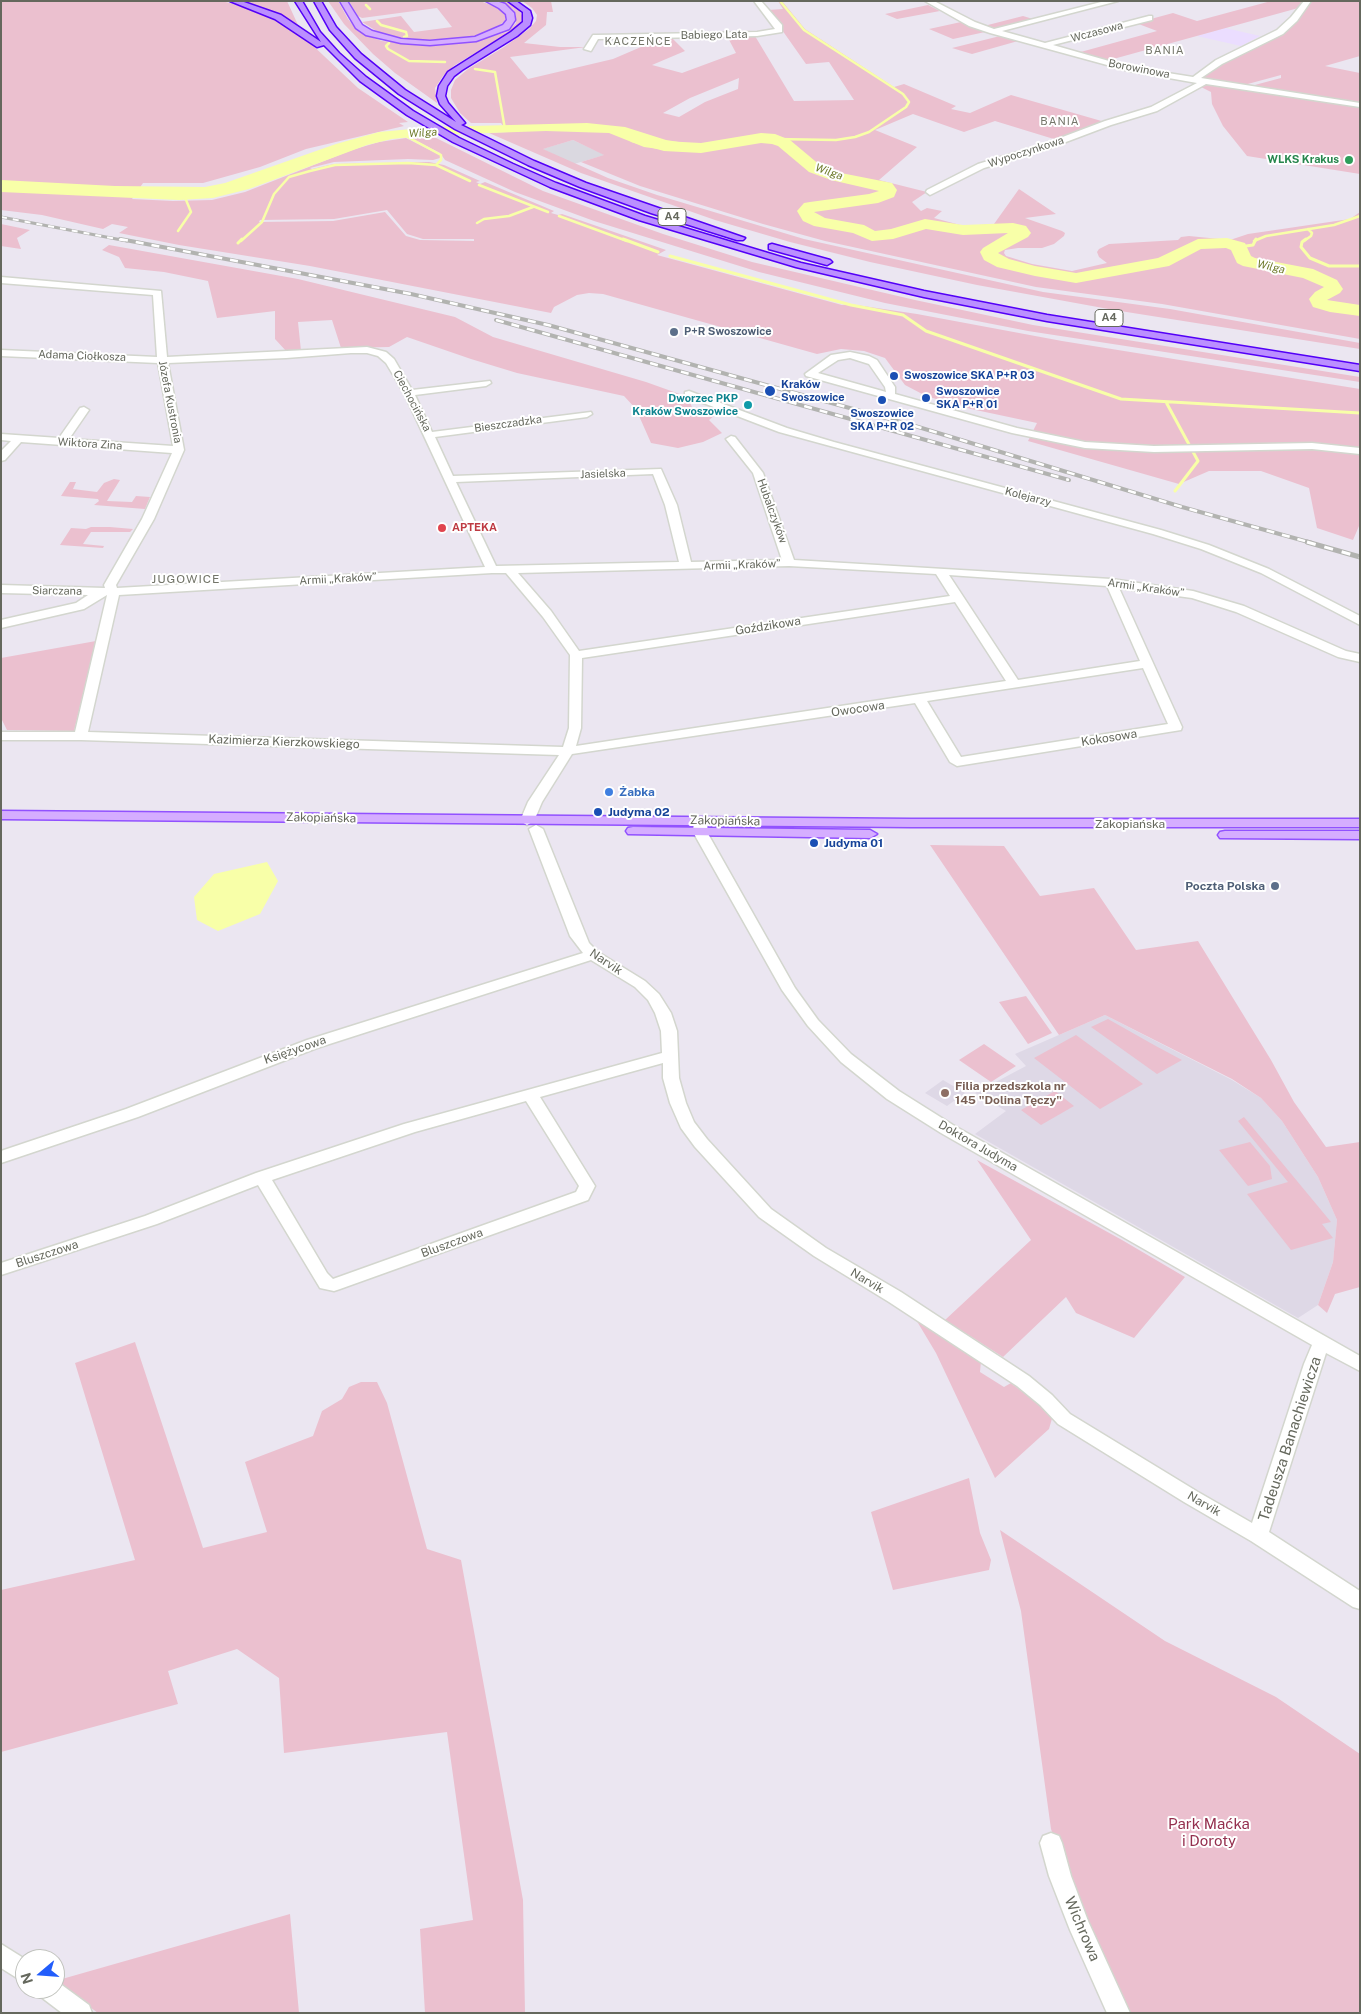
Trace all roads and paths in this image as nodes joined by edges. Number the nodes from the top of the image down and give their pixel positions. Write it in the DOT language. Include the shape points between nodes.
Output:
graph roads {
  1 [pos="233,1"];
  2 [pos="298,1"];
  3 [pos="317,1"];
  4 [pos="343,1"];
  5 [pos="489,1"];
  6 [pos="511,1"];
  7 [pos="757,1"];
  8 [pos="928,1"];
  9 [pos="1115,1"];
  10 [pos="1308,1"];
  11 [pos="1149,18"];
  12 [pos="993,31"];
  13 [pos="1044,46"];
  14 [pos="588,49"];
  15 [pos="336,55"];
  16 [pos="1195,79"];
  17 [pos="1206,81"];
  18 [pos="1360,104"];
  19 [pos="480,139"];
  20 [pos="930,192"];
  21 [pos="1,280"];
  22 [pos="1,353"];
  23 [pos="1360,358"];
  24 [pos="162,360"];
  25 [pos="1360,368"];
  26 [pos="486,383"];
  27 [pos="409,393"];
  28 [pos="689,394"];
  29 [pos="889,396"];
  30 [pos="84,410"];
  31 [pos="587,414"];
  32 [pos="430,435"];
  33 [pos="1,438"];
  34 [pos="731,438"];
  35 [pos="18,439"];
  36 [pos="61,442"];
  37 [pos="180,450"];
  38 [pos="1360,451"];
  39 [pos="1,458"];
  40 [pos="450,480"];
  41 [pos="789,563"];
  42 [pos="686,566"];
  43 [pos="492,570"];
  44 [pos="510,571"];
  45 [pos="940,571"];
  46 [pos="1111,583"];
  47 [pos="1,588"];
  48 [pos="106,592"];
  49 [pos="959,598"];
  50 [pos="1360,621"];
  51 [pos="1,624"];
  52 [pos="576,655"];
  53 [pos="1360,658"];
  54 [pos="1148,664"];
  55 [pos="1015,685"];
  56 [pos="920,700"];
  57 [pos="1,736"];
  58 [pos="81,736"];
  59 [pos="568,751"];
  60 [pos="1,815"];
  61 [pos="1360,823"];
  62 [pos="1,825"];
  63 [pos="531,825"];
  64 [pos="700,827"];
  65 [pos="1360,835"];
  66 [pos="593,955"];
  67 [pos="669,1056"];
  68 [pos="530,1094"];
  69 [pos="1,1157"];
  70 [pos="262,1177"];
  71 [pos="1,1269"];
  72 [pos="1322,1343"];
  73 [pos="1360,1364"];
  74 [pos="1258,1536"];
  75 [pos="1360,1601"];
  76 [pos="1051,1843"];
  77 [pos="1,1955"];
  78 [pos="15,1965"];
  79 [pos="62,1999"];
  80 [pos="81,2013"];
  81 [pos="1119,2013"];
  1 -- 15 [label="highway" via="278,17"];
  2 -- 15 [label="highway, A4" via="317,33"];
  3 -- 19 [label="highway, A4" via="333,28 358,56 390,83"];
  4 -- 5 [label="main road" via="354,20 369,33 401,41 435,43 476,39 506,27 511,20 510,13"];
  6 -- 19 [label="highway" via="526,10 527,23 459,68 443,86 442,100 457,120"];
  7 -- 14 [label="street, Babiego Lata" via="779,30 757,34 596,37"];
  8 -- 12 [label="street, Borowinowa"];
  9 -- 12 [label="street"];
  10 -- 16 [label="street" via="1280,32 1219,62"];
  11 -- 13 [label="street, Wczasowa"];
  12 -- 13 [label="street, Borowinowa"];
  13 -- 16 [label="street, Borowinowa" via="1128,69"];
  15 -- 25 [label="highway, A4" via="374,88 456,140 535,177 690,234 799,265 924,294 1047,318"];
  16 -- 17 [label="street, Borowinowa"];
  17 -- 18 [label="street, Borowinowa"];
  17 -- 20 [label="street, Wypoczynkowa" via="1154,109 981,166"];
  19 -- 23 [label="highway, A4" via="556,174 654,211 836,264 1043,307"];
  21 -- 24 [label="street, Józefa Kustronia" via="158,293"];
  22 -- 24 [label="street, Adama Ciołkosza"];
  24 -- 27 [label="street, Ciechocińska" via="367,350 387,357"];
  24 -- 37 [label="street, Józefa Kustronia"];
  26 -- 27 [label="street"];
  27 -- 32 [label="street, Ciechocińska"];
  28 -- 50 [label="street, Kolejarzy" via="783,430 830,444 1198,544 1257,568"];
  29 -- 29 [label="street" via="810,374 835,357 865,358 873,362 890,387"];
  29 -- 38 [label="street" via="1016,431 1119,448 1292,446"];
  30 -- 36 [label="street"];
  31 -- 32 [label="street, Bieszczadzka"];
  32 -- 40 [label="street, Ciechocińska"];
  33 -- 35 [label="street, Wiktora Zina"];
  34 -- 41 [label="street, Hubalczyków" via="758,473"];
  35 -- 36 [label="street, Wiktora Zina"];
  35 -- 39 [label="street"];
  36 -- 37 [label="street, Wiktora Zina"];
  37 -- 48 [label="street, Józefa Kustronia" via="148,519"];
  40 -- 42 [label="street, Jasielska" via="657,472 671,505"];
  40 -- 43 [label="street, Ciechocińska"];
  41 -- 42 [label="street, Armii „Kraków”"];
  41 -- 45 [label="street, Armii „Kraków”"];
  42 -- 44 [label="street, Armii „Kraków”"];
  43 -- 44 [label="street, Armii „Kraków”"];
  43 -- 48 [label="street, Armii „Kraków”"];
  44 -- 52 [label="street" via="547,614"];
  45 -- 46 [label="street, Armii „Kraków”"];
  45 -- 49 [label="street"];
  46 -- 53 [label="street, Armii „Kraków”" via="1193,595 1240,609 1342,654"];
  46 -- 54 [label="street, Kokosowa"];
  47 -- 48 [label="street, Siarczana"];
  48 -- 51 [label="street" via="80,606"];
  48 -- 58 [label="street, Józefa Kustronia" via="113,595"];
  49 -- 52 [label="street, Goździkowa"];
  49 -- 55 [label="street"];
  52 -- 59 [label="street" via="575,728"];
  54 -- 55 [label="street, Owocowa"];
  54 -- 56 [label="street, Kokosowa" via="1176,727 957,762"];
  55 -- 56 [label="street, Owocowa"];
  56 -- 59 [label="street, Owocowa"];
  57 -- 58 [label="street, Kazimierza Kierzkowskiego"];
  58 -- 59 [label="street, Kazimierza Kierzkowskiego"];
  59 -- 63 [label="street" via="535,802"];
  60 -- 63 [label="main road, Zakopiańska"];
  61 -- 64 [label="main road, Zakopiańska"];
  62 -- 63 [label="main road, Zakopiańska"];
  63 -- 64 [label="main road, Zakopiańska"];
  63 -- 66 [label="street, Narvik" via="577,936"];
  64 -- 65 [label="main road, Zakopiańska"];
  64 -- 72 [label="street, Doktora Judyma" via="789,990 813,1023 846,1058 892,1095 947,1129"];
  66 -- 67 [label="street, Narvik" via="640,984 654,997 669,1030"];
  66 -- 69 [label="street, Księżycowa" via="312,1044 132,1113"];
  67 -- 68 [label="street, Bluszczowa"];
  67 -- 74 [label="street, Narvik" via="678,1103 688,1124 701,1143 765,1213 820,1252 1023,1381 1064,1419"];
  68 -- 70 [label="street, Bluszczowa" via="410,1128"];
  68 -- 70 [label="street, Bluszczowa" via="587,1186 582,1196 334,1285 326,1284 321,1277"];
  70 -- 71 [label="street, Bluszczowa" via="151,1220"];
  72 -- 73 [label="street, Doktora Judyma"];
  72 -- 74 [label="street, Tadeusza Banachiewicza"];
  74 -- 75 [label="street, Narvik"];
  76 -- 81 [label="street, Wichrowa" via="1078,1923"];
  77 -- 78 [label="street"];
  79 -- 80 [label="street"];
}
